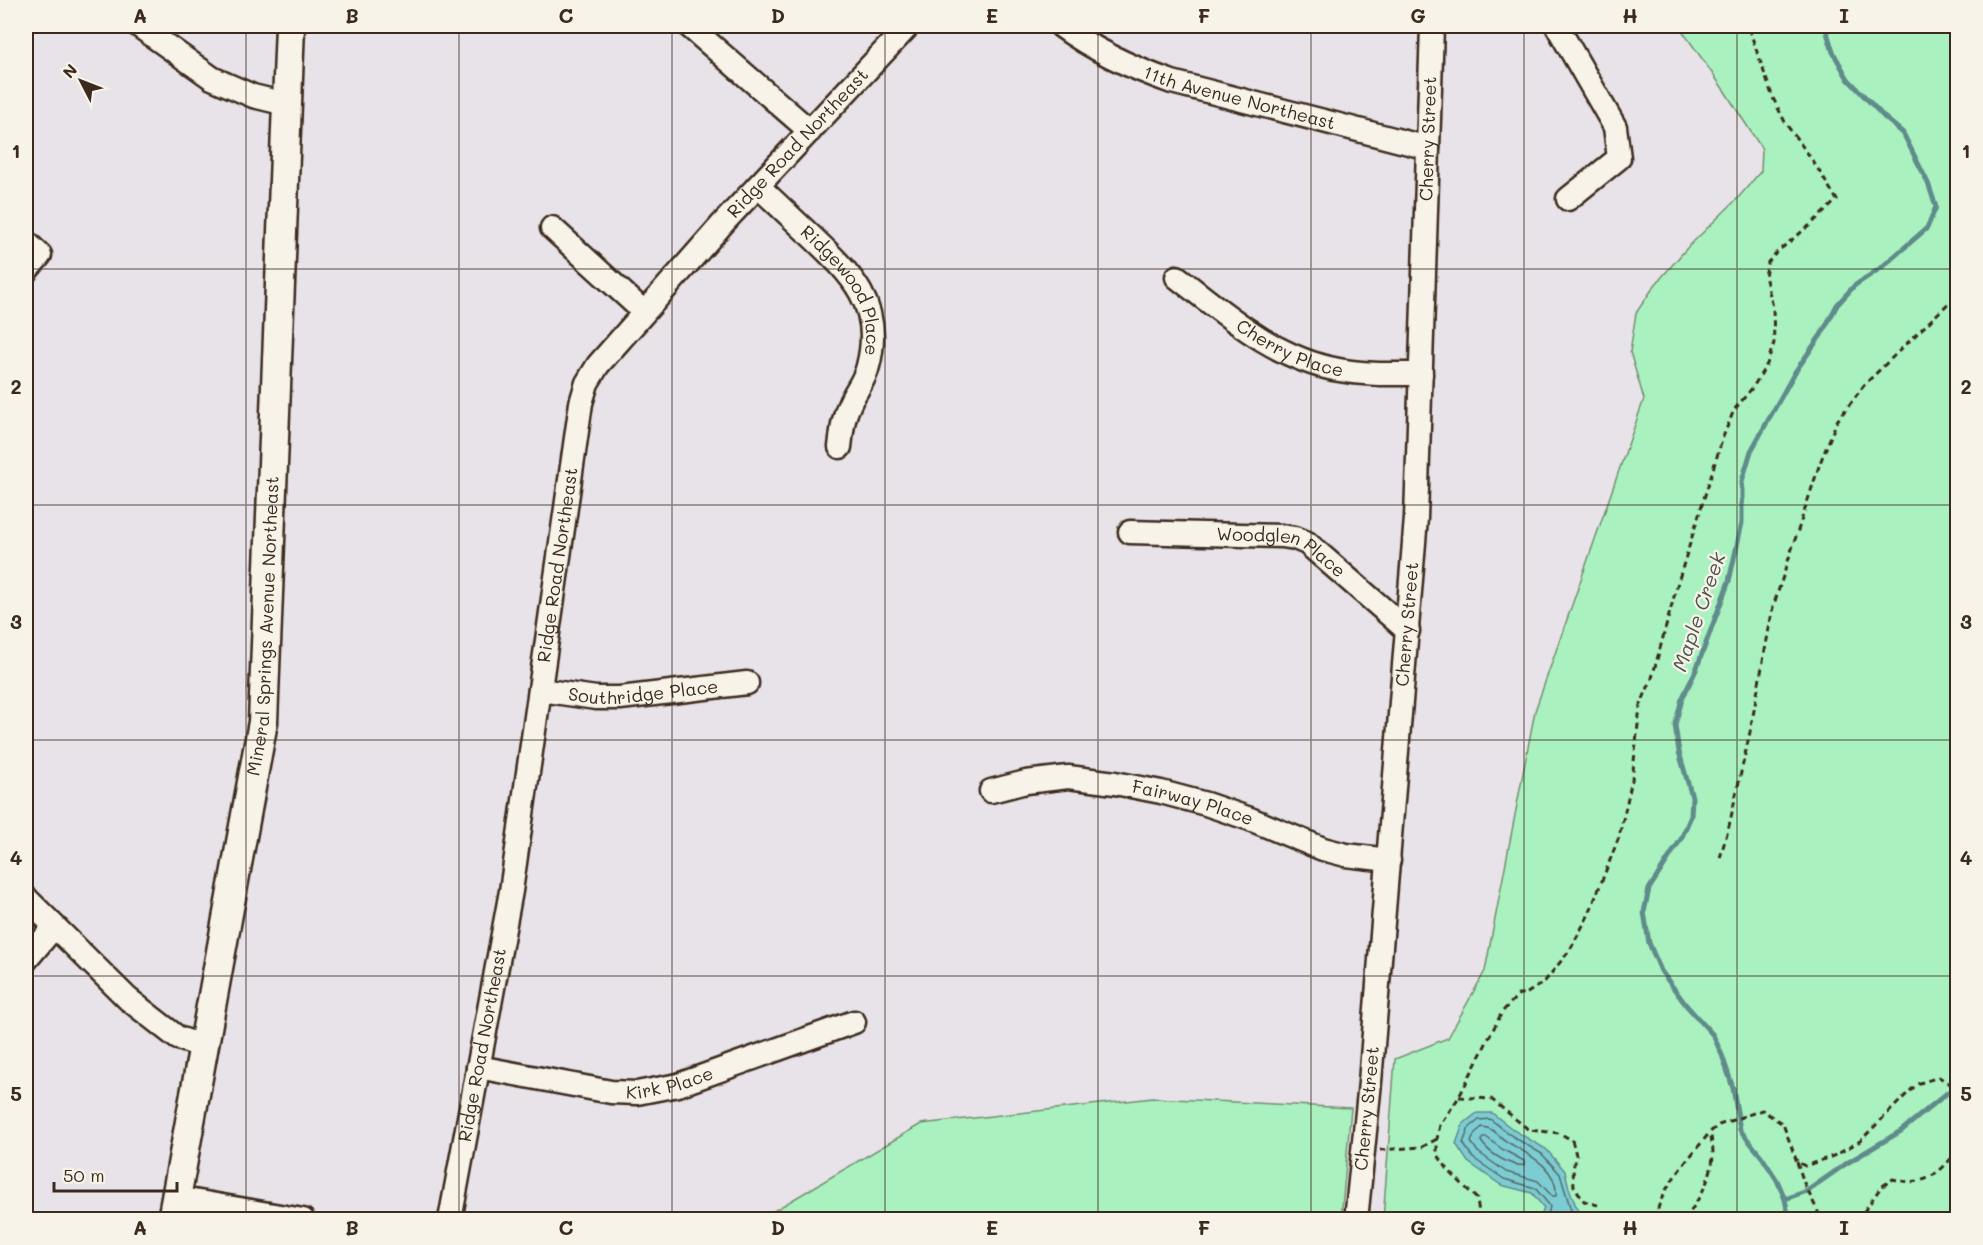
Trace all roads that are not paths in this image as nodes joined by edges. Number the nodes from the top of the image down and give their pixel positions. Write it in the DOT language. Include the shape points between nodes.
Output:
graph roads {
  1 [pos="139,26"];
  2 [pos="290,26"];
  3 [pos="689,26"];
  4 [pos="908,26"];
  5 [pos="1061,26"];
  6 [pos="1432,26"];
  7 [pos="1557,26"];
  8 [pos="286,104"];
  9 [pos="810,131"];
  10 [pos="1428,148"];
  11 [pos="758,186"];
  12 [pos="1568,199"];
  13 [pos="552,228"];
  14 [pos="1177,277"];
  15 [pos="644,312"];
  16 [pos="1421,374"];
  17 [pos="840,447"];
  18 [pos="1130,532"];
  19 [pos="1408,631"];
  20 [pos="747,683"];
  21 [pos="540,690"];
  22 [pos="991,790"];
  23 [pos="1389,860"];
  24 [pos="26,898"];
  25 [pos="54,927"];
  26 [pos="26,960"];
  27 [pos="854,1022"];
  28 [pos="205,1047"];
  29 [pos="478,1067"];
  30 [pos="174,1209"];
  31 [pos="303,1220"];
  32 [pos="450,1220"];
  33 [pos="1356,1220"];
  1 -- 8 [label="street" via="212,78 253,96"];
  2 -- 8 [label="main road, Mineral Springs Avenue Northeast"];
  3 -- 9 [label="street"];
  4 -- 9 [label="street, Ridge Road Northeast"];
  5 -- 10 [label="street, 11th Avenue Northeast" via="1108,56 1172,82"];
  6 -- 10 [label="street, Cherry Street"];
  7 -- 12 [label="street" via="1615,127 1619,158"];
  8 -- 28 [label="main road, Mineral Springs Avenue Northeast" via="263,722"];
  9 -- 11 [label="street, Ridge Road Northeast"];
  10 -- 16 [label="street, Cherry Street"];
  11 -- 15 [label="street, Ridge Road Northeast"];
  11 -- 17 [label="street, Ridgewood Place" via="846,269 866,303 872,346 868,367 842,423"];
  13 -- 15 [label="street"];
  14 -- 16 [label="street, Cherry Place" via="1253,334 1307,362 1367,374"];
  15 -- 21 [label="street, Ridge Road Northeast" via="597,365 581,403"];
  16 -- 19 [label="street, Cherry Street"];
  18 -- 19 [label="street, Woodglen Place" via="1295,538 1307,543"];
  19 -- 23 [label="street, Cherry Street"];
  20 -- 21 [label="street, Southridge Place" via="620,698"];
  21 -- 29 [label="street, Ridge Road Northeast" via="512,891"];
  22 -- 23 [label="street, Fairway Place" via="1068,777 1114,783 1206,804 1323,849"];
  23 -- 33 [label="street, Cherry Street"];
  24 -- 25 [label="street"];
  25 -- 26 [label="street"];
  25 -- 28 [label="street" via="128,999 178,1038"];
  27 -- 29 [label="street, Kirk Place" via="678,1084 637,1093 611,1092"];
  28 -- 30 [label="main road, Mineral Springs Avenue Northeast"];
  29 -- 32 [label="street, Ridge Road Northeast"];
  30 -- 31 [label="street"];
}
